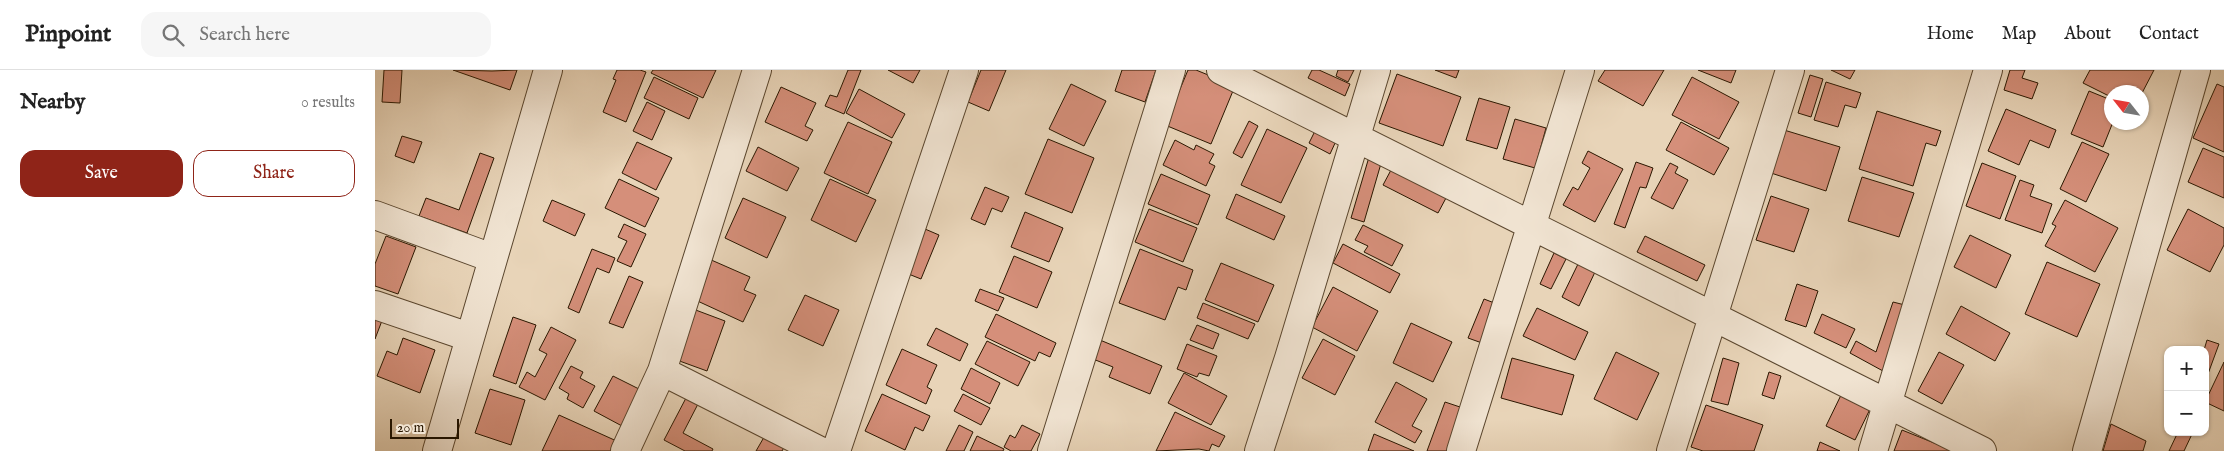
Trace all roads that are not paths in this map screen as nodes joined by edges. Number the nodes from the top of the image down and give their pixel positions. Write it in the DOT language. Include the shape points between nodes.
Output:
graph roads {
  1 [pos="548,70"];
  2 [pos="757,70"];
  3 [pos="964,70"];
  4 [pos="1171,70"];
  5 [pos="1221,70"];
  6 [pos="1377,70"];
  7 [pos="1580,70"];
  8 [pos="1790,70"];
  9 [pos="1988,70"];
  10 [pos="2196,70"];
  11 [pos="1356,137"];
  12 [pos="375,215"];
  13 [pos="1531,225"];
  14 [pos="492,258"];
  15 [pos="375,305"];
  16 [pos="1713,316"];
  17 [pos="469,337"];
  18 [pos="662,372"];
  19 [pos="1887,403"];
  20 [pos="437,451"];
  21 [pos="625,451"];
  22 [pos="820,451"];
  23 [pos="835,451"];
  24 [pos="1052,451"];
  25 [pos="1259,451"];
  26 [pos="1461,451"];
  27 [pos="1671,451"];
  28 [pos="1873,451"];
  29 [pos="1981,451"];
  30 [pos="2087,451"];
  1 -- 14 [label="street"];
  2 -- 18 [label="street"];
  3 -- 23 [label="street"];
  4 -- 24 [label="street"];
  5 -- 11 [label="street"];
  6 -- 11 [label="street"];
  7 -- 13 [label="street"];
  8 -- 16 [label="street"];
  9 -- 19 [label="street"];
  10 -- 30 [label="street"];
  11 -- 13 [label="street"];
  11 -- 25 [label="street"];
  12 -- 14 [label="street"];
  13 -- 16 [label="street"];
  13 -- 26 [label="street"];
  14 -- 17 [label="street"];
  15 -- 17 [label="street"];
  16 -- 19 [label="street"];
  16 -- 27 [label="street"];
  17 -- 20 [label="street"];
  18 -- 21 [label="street"];
  18 -- 22 [label="street"];
  19 -- 28 [label="street"];
  19 -- 29 [label="street"];
}
